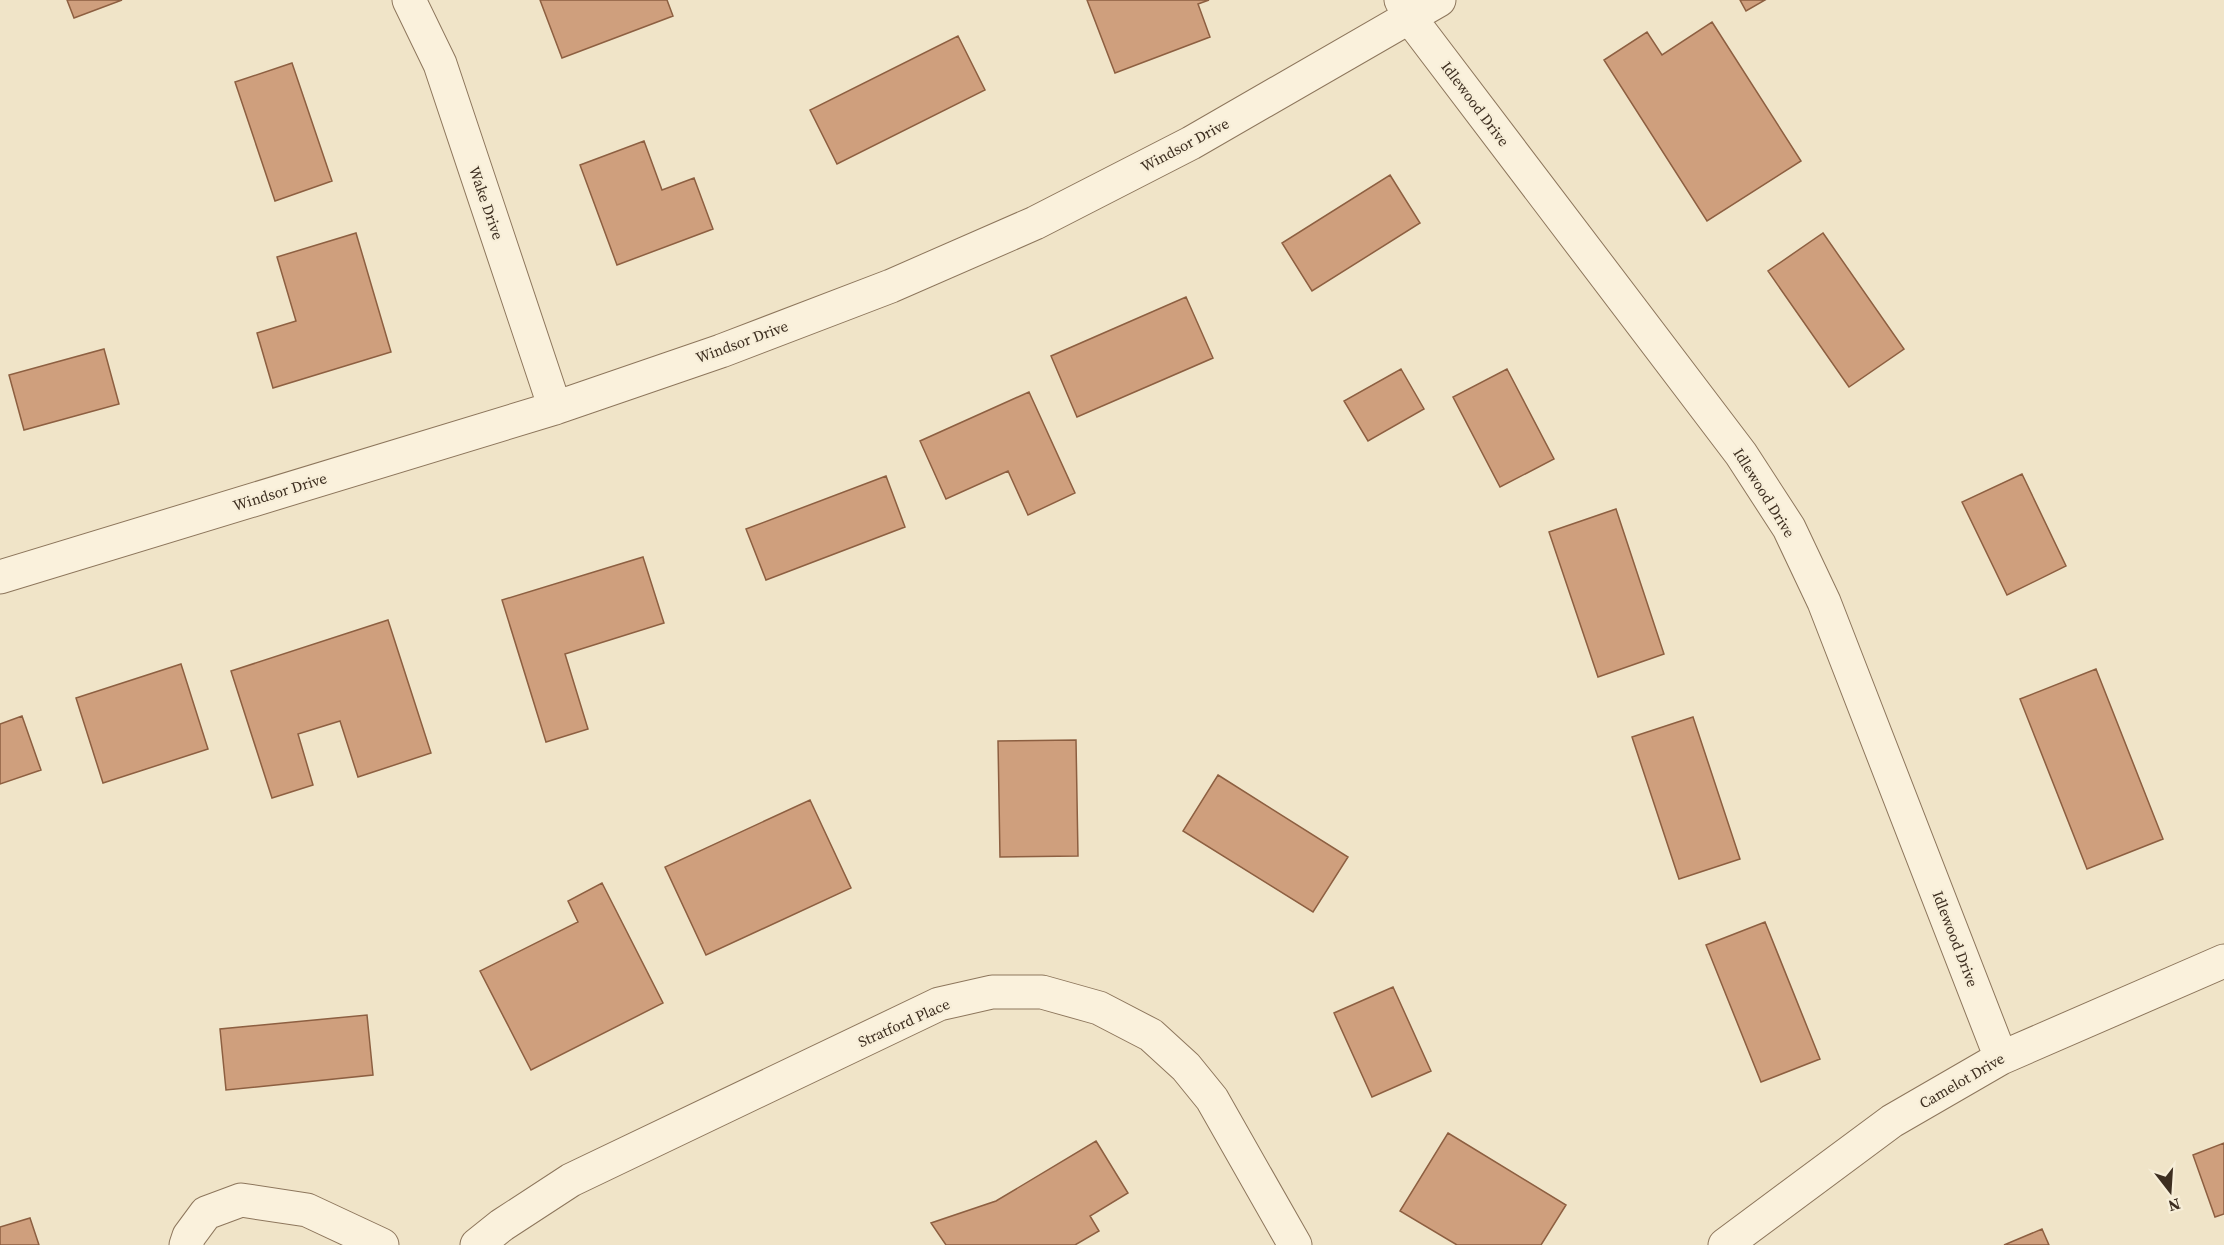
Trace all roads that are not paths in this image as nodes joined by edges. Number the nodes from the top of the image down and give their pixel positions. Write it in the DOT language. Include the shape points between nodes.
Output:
graph roads {
  1 [pos="409,0"];
  2 [pos="1439,0"];
  3 [pos="1405,9"];
  4 [pos="555,408"];
  5 [pos="0,577"];
  6 [pos="2224,961"];
  7 [pos="2001,1058"];
  8 [pos="186,1245"];
  9 [pos="382,1245"];
  10 [pos="477,1245"];
  11 [pos="1295,1245"];
  12 [pos="1725,1245"];
  1 -- 4 [label="street, Wake Drive" via="440,64"];
  2 -- 3 [label="street, Windsor Drive"];
  3 -- 4 [label="street, Windsor Drive" via="1191,143 1035,223 880,290"];
  3 -- 7 [label="street, Idlewood Drive" via="1741,454 1789,528 1824,602"];
  4 -- 5 [label="street, Windsor Drive"];
  6 -- 7 [label="street, Camelot Drive"];
  7 -- 12 [label="street, Camelot Drive" via="1892,1121"];
  8 -- 9 [label="street" via="206,1213 241,1200 307,1210"];
  10 -- 11 [label="street, Stratford Place" via="571,1180 939,1004 992,992 1042,992 1099,1008 1151,1035 1186,1066 1212,1099"];
}
